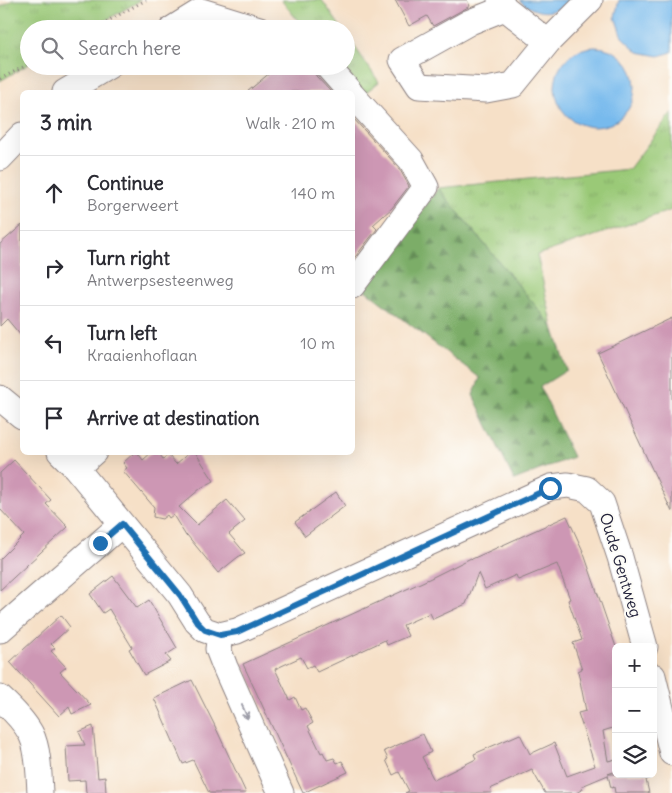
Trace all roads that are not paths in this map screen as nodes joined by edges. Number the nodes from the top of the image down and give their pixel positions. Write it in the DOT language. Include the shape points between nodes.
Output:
graph roads {
  1 [pos="590,0"];
  2 [pos="502,4"];
  3 [pos="186,20"];
  4 [pos="230,20"];
  5 [pos="548,42"];
  6 [pos="94,75"];
  7 [pos="335,75"];
  8 [pos="68,90"];
  9 [pos="348,90"];
  10 [pos="355,98"];
  11 [pos="20,137"];
  12 [pos="0,158"];
  13 [pos="355,282"];
  14 [pos="0,398"];
  15 [pos="20,414"];
  16 [pos="77,458"];
  17 [pos="122,524"];
  18 [pos="0,630"];
  19 [pos="220,635"];
  20 [pos="644,643"];
  21 [pos="661,690"];
  22 [pos="0,698"];
  23 [pos="672,753"];
  24 [pos="40,793"];
  25 [pos="281,793"];
  1 -- 5 [label="street"];
  2 -- 5 [label="street"];
  2 -- 5 [label="street" via="402,60 419,86 486,90 513,86"];
  3 -- 4 [label="street" via="201,11"];
  6 -- 8 [label="street"];
  7 -- 9 [label="street"];
  10 -- 13 [label="street" via="411,160 426,187"];
  11 -- 12 [label="street"];
  14 -- 15 [label="street"];
  16 -- 17 [label="street"];
  17 -- 18 [label="street"];
  17 -- 19 [label="street" via="180,595 197,622 205,630"];
  19 -- 20 [label="street, Oude Gentweg" via="237,632 550,488 568,485 587,489 602,503"];
  19 -- 25 [label="street, one-way" via="218,649"];
  21 -- 23 [label="street"];
  22 -- 24 [label="street" via="32,735"];
}
